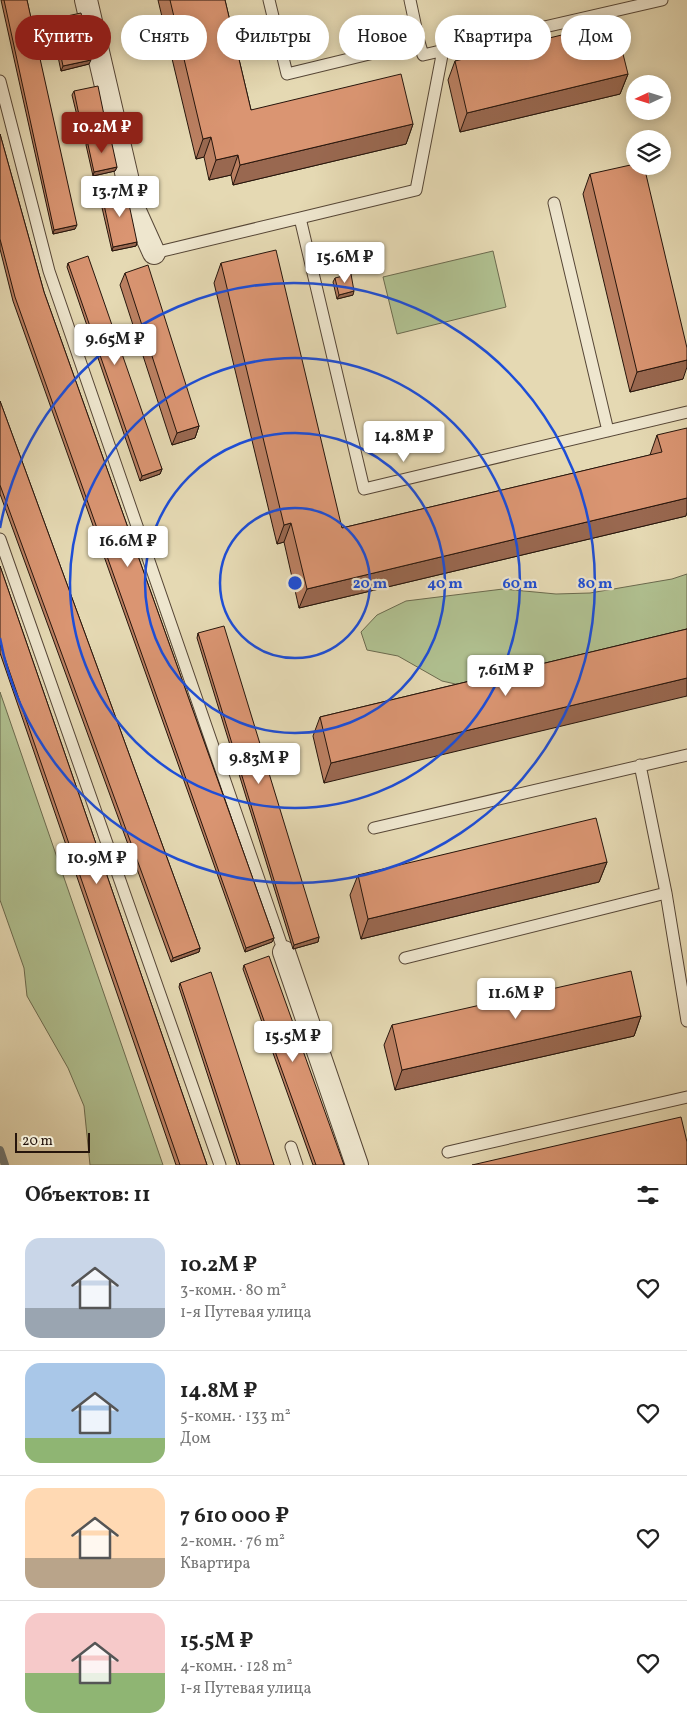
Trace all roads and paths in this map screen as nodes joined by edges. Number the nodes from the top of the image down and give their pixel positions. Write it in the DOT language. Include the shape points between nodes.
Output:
graph roads {
  1 [pos="86,0"];
  2 [pos="269,0"];
  3 [pos="410,0"];
  4 [pos="662,0"];
  5 [pos="413,15"];
  6 [pos="551,25"];
  7 [pos="345,60"];
  8 [pos="441,60"];
  9 [pos="0,82"];
  10 [pos="554,203"];
  11 [pos="300,218"];
  12 [pos="154,253"];
  13 [pos="687,412"];
  14 [pos="608,431"];
  15 [pos="0,539"];
  16 [pos="687,755"];
  17 [pos="640,765"];
  18 [pos="374,828"];
  19 [pos="666,893"];
  20 [pos="284,952"];
  21 [pos="405,958"];
  22 [pos="687,1021"];
  23 [pos="687,1097"];
  24 [pos="291,1146"];
  25 [pos="448,1152"];
  26 [pos="220,1165"];
  27 [pos="297,1165"];
  28 [pos="357,1165"];
  1 -- 12 [label="street" via="135,211"];
  2 -- 7 [label="lane" via="287,74"];
  3 -- 5 [label="lane"];
  4 -- 6 [label="lane"];
  8 -- 11 [label="lane" via="416,190"];
  9 -- 20 [label="lane" via="49,271"];
  10 -- 14 [label="lane"];
  11 -- 12 [label="lane"];
  11 -- 14 [label="lane" via="364,489"];
  13 -- 14 [label="lane"];
  15 -- 26 [label="lane"];
  16 -- 17 [label="lane"];
  17 -- 18 [label="lane"];
  17 -- 19 [label="lane"];
  19 -- 21 [label="lane"];
  19 -- 22 [label="lane"];
  20 -- 28 [label="street"];
  23 -- 25 [label="lane"];
  24 -- 27 [label="lane"];
}
